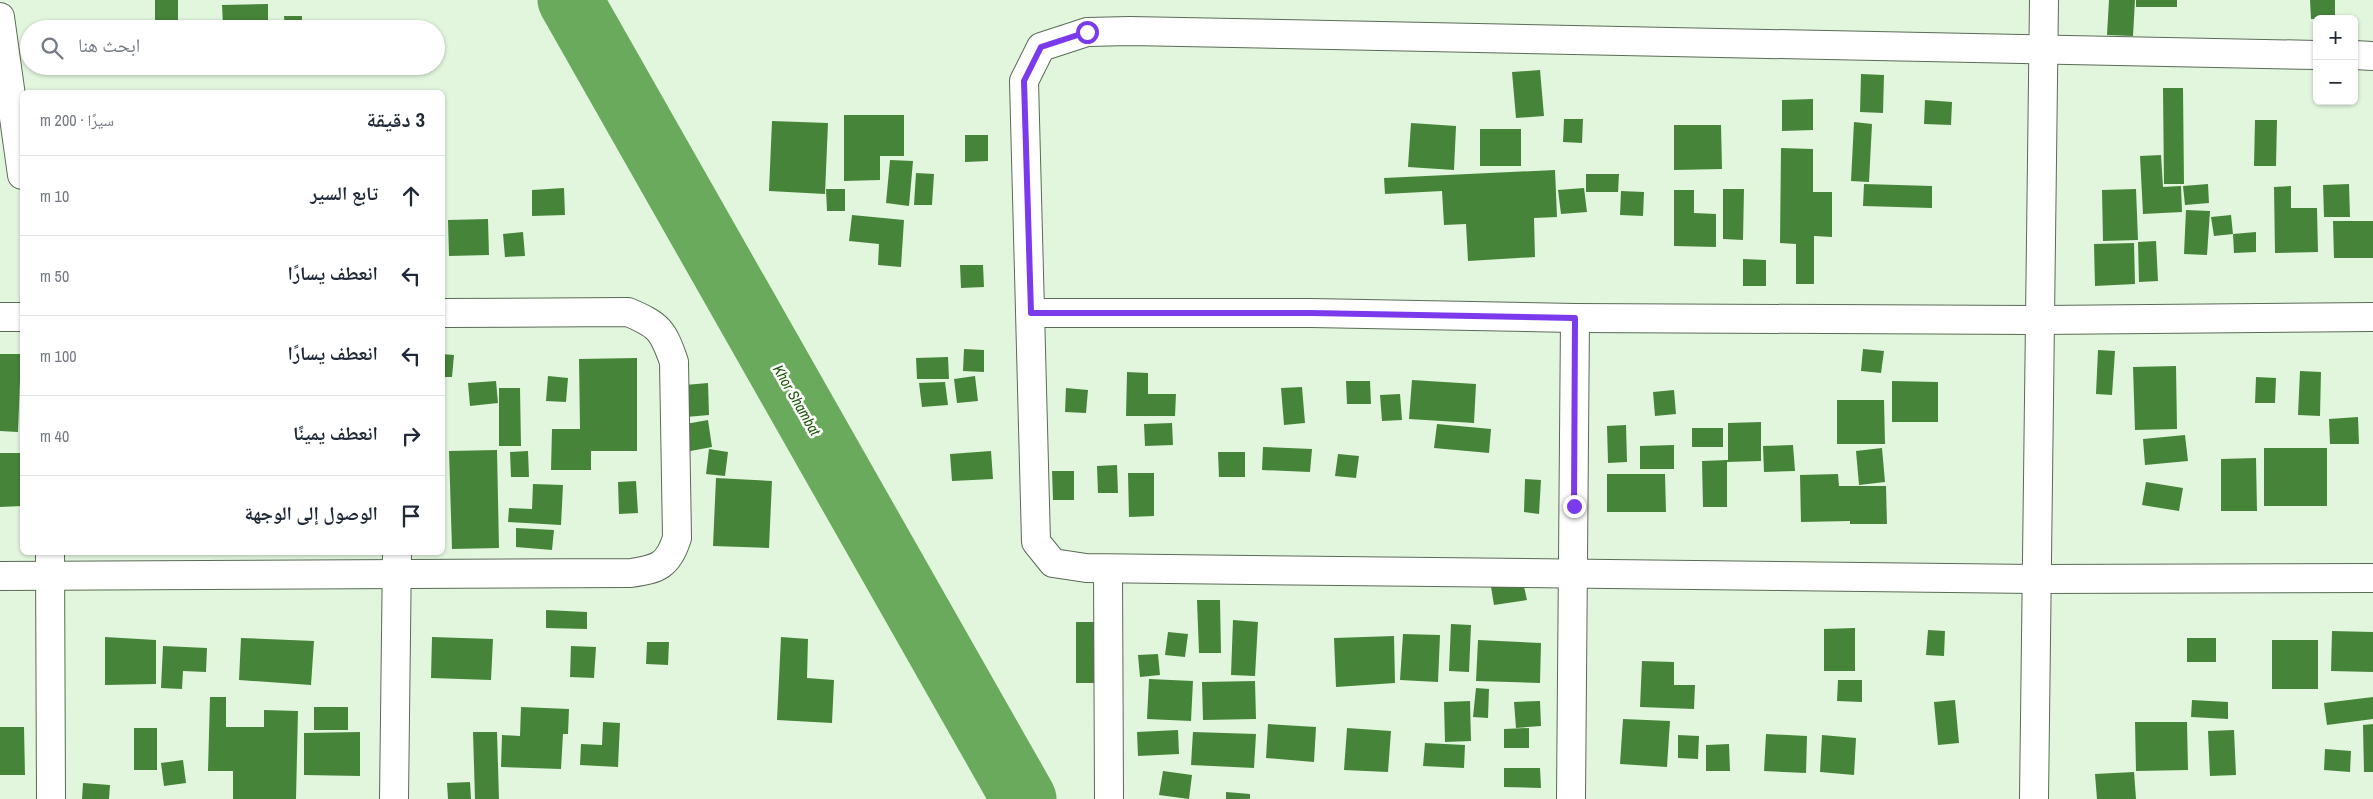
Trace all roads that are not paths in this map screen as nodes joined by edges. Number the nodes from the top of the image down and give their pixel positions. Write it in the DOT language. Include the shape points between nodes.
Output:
graph roads {
  1 [pos="2044,0"];
  2 [pos="0,17"];
  3 [pos="2044,49"];
  4 [pos="2313,55"];
  5 [pos="2358,55"];
  6 [pos="2373,56"];
  7 [pos="20,161"];
  8 [pos="445,313"];
  9 [pos="1031,313"];
  10 [pos="0,317"];
  11 [pos="20,317"];
  12 [pos="2373,317"];
  13 [pos="1575,318"];
  14 [pos="2041,320"];
  15 [pos="397,563"];
  16 [pos="50,564"];
  17 [pos="1108,568"];
  18 [pos="1574,572"];
  19 [pos="0,576"];
  20 [pos="2373,578"];
  21 [pos="2038,579"];
  22 [pos="51,799"];
  23 [pos="394,799"];
  24 [pos="1109,799"];
  25 [pos="1571,799"];
  26 [pos="2034,799"];
  1 -- 3 [label="street"];
  2 -- 7 [label="street"];
  3 -- 4 [label="street"];
  3 -- 9 [label="street" via="1087,32 1041,47 1024,81"];
  3 -- 14 [label="street"];
  5 -- 6 [label="street"];
  8 -- 15 [label="street" via="628,312 650,321 665,336 674,362 677,538 672,554 662,564 652,570 638,572"];
  9 -- 13 [label="street" via="1311,313"];
  9 -- 17 [label="street" via="1036,542 1053,563"];
  10 -- 11 [label="street"];
  12 -- 14 [label="street"];
  13 -- 14 [label="street"];
  13 -- 18 [label="street"];
  14 -- 21 [label="street"];
  15 -- 16 [label="street"];
  15 -- 23 [label="street"];
  16 -- 19 [label="street"];
  16 -- 22 [label="street"];
  17 -- 18 [label="street"];
  17 -- 24 [label="street"];
  18 -- 21 [label="street"];
  18 -- 25 [label="street"];
  20 -- 21 [label="street"];
  21 -- 26 [label="street"];
}
